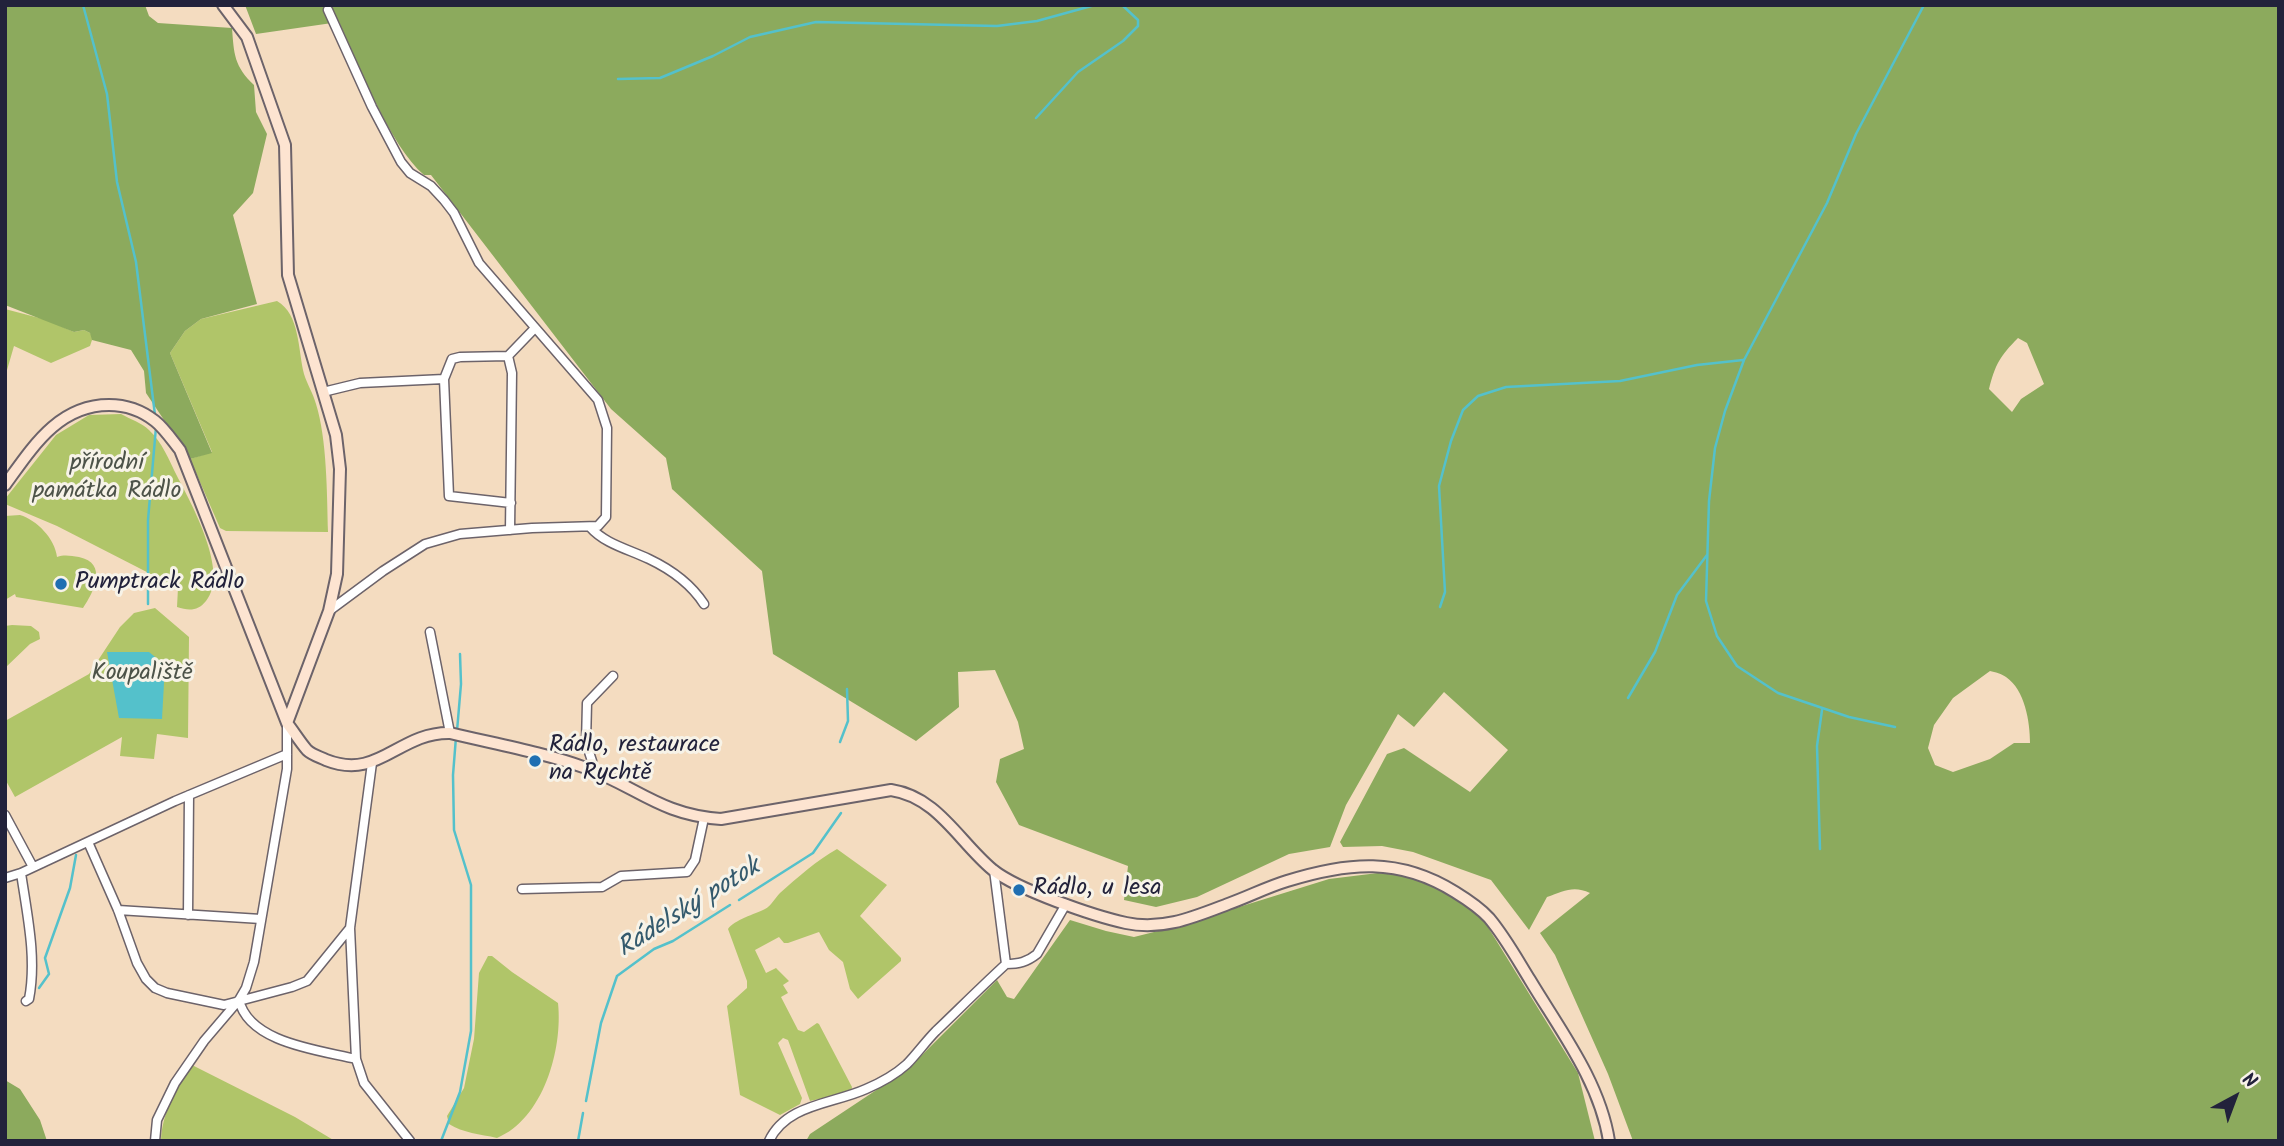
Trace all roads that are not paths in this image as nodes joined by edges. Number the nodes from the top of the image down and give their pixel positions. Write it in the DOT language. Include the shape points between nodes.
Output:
graph roads {
  1 [pos="223,5"];
  2 [pos="328,10"];
  3 [pos="535,328"];
  4 [pos="508,356"];
  5 [pos="444,379"];
  6 [pos="323,392"];
  7 [pos="5,485"];
  8 [pos="511,503"];
  9 [pos="590,527"];
  10 [pos="510,530"];
  11 [pos="704,604"];
  12 [pos="329,611"];
  13 [pos="430,632"];
  14 [pos="613,676"];
  15 [pos="288,723"];
  16 [pos="450,733"];
  17 [pos="287,754"];
  18 [pos="372,763"];
  19 [pos="589,769"];
  20 [pos="189,795"];
  21 [pos="5,815"];
  22 [pos="704,818"];
  23 [pos="88,842"];
  24 [pos="33,867"];
  25 [pos="994,870"];
  26 [pos="21,873"];
  27 [pos="5,878"];
  28 [pos="522,889"];
  29 [pos="1066,904"];
  30 [pos="118,910"];
  31 [pos="188,915"];
  32 [pos="261,919"];
  33 [pos="350,928"];
  34 [pos="1006,964"];
  35 [pos="239,1000"];
  36 [pos="26,1001"];
  37 [pos="355,1059"];
  38 [pos="155,1141"];
  39 [pos="410,1141"];
  40 [pos="769,1141"];
  41 [pos="1609,1141"];
  1 -- 6 [label="street" via="247,37 285,145 288,275"];
  2 -- 3 [label="street" via="401,162 444,200 478,263"];
  3 -- 4 [label="street"];
  3 -- 9 [label="street" via="598,400 604,415 607,517"];
  4 -- 5 [label="street" via="460,356 452,359"];
  4 -- 8 [label="street" via="512,373"];
  5 -- 6 [label="street" via="360,383"];
  5 -- 8 [label="street" via="449,496"];
  6 -- 12 [label="street" via="340,469 337,575"];
  7 -- 15 [label="street" via="49,431 76,410 134,408 158,423 180,450"];
  8 -- 10 [label="street"];
  9 -- 10 [label="street"];
  9 -- 11 [label="street" via="599,537 650,559 679,578"];
  10 -- 12 [label="street" via="460,534 425,544"];
  12 -- 15 [label="street"];
  13 -- 16 [label="street"];
  14 -- 19 [label="street" via="587,703"];
  15 -- 17 [label="street"];
  15 -- 18 [label="street" via="309,753 335,763"];
  16 -- 18 [label="street" via="419,737"];
  16 -- 19 [label="street"];
  17 -- 20 [label="street"];
  17 -- 32 [label="street"];
  18 -- 33 [label="street"];
  19 -- 22 [label="street" via="669,810"];
  20 -- 23 [label="street"];
  20 -- 31 [label="street"];
  21 -- 24 [label="street"];
  22 -- 25 [label="street" via="743,816 891,790 903,792 938,812"];
  22 -- 28 [label="street" via="695,860 687,872 621,876 602,887"];
  23 -- 24 [label="street"];
  23 -- 30 [label="street"];
  24 -- 26 [label="street"];
  25 -- 29 [label="street"];
  25 -- 34 [label="street"];
  26 -- 27 [label="street"];
  26 -- 36 [label="street" via="31,944 31,987"];
  29 -- 34 [label="street" via="1037,954 1019,964"];
  29 -- 41 [label="street" via="1129,924 1168,925 1287,881 1346,867 1397,867 1439,882 1479,908 1508,944 1577,1058 1599,1104"];
  30 -- 31 [label="street"];
  30 -- 35 [label="street" via="137,963 155,988 224,1005"];
  31 -- 32 [label="street"];
  32 -- 35 [label="street" via="254,962"];
  33 -- 35 [label="street" via="307,981"];
  33 -- 37 [label="street"];
  34 -- 40 [label="street" via="895,1073 866,1089 788,1118"];
  35 -- 37 [label="street" via="247,1020 267,1036"];
  35 -- 38 [label="street" via="175,1083 157,1120"];
  37 -- 39 [label="street" via="364,1083"];
}
